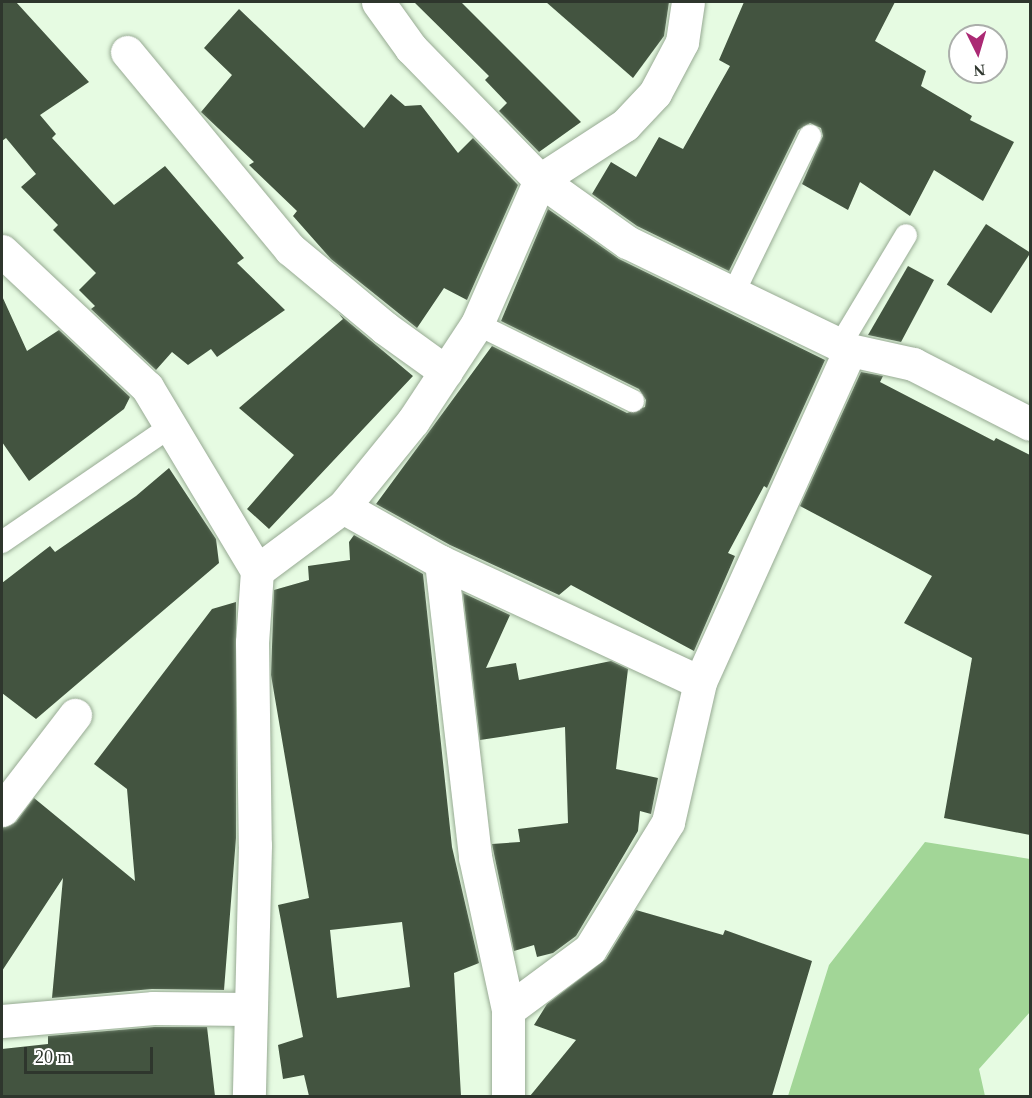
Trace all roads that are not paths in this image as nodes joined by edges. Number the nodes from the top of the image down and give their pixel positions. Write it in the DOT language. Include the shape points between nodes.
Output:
graph roads {
  1 [pos="378,2"];
  2 [pos="689,2"];
  3 [pos="127,52"];
  4 [pos="810,136"];
  5 [pos="540,180"];
  6 [pos="906,235"];
  7 [pos="2,251"];
  8 [pos="733,294"];
  9 [pos="477,324"];
  10 [pos="845,347"];
  11 [pos="446,372"];
  12 [pos="633,401"];
  13 [pos="1030,424"];
  14 [pos="170,427"];
  15 [pos="344,507"];
  16 [pos="2,542"];
  17 [pos="441,562"];
  18 [pos="257,571"];
  19 [pos="700,682"];
  20 [pos="75,715"];
  21 [pos="2,810"];
  22 [pos="248,1009"];
  23 [pos="508,1010"];
  24 [pos="2,1022"];
  25 [pos="249,1096"];
  26 [pos="508,1096"];
  1 -- 5 [label="street" via="411,48"];
  2 -- 5 [label="street" via="682,42 655,93 625,125"];
  3 -- 11 [label="street" via="290,249 385,328"];
  4 -- 8 [label="lane"];
  5 -- 8 [label="street" via="627,242"];
  5 -- 9 [label="street"];
  6 -- 10 [label="lane"];
  7 -- 14 [label="street" via="147,387"];
  8 -- 10 [label="street"];
  9 -- 11 [label="street"];
  9 -- 12 [label="lane"];
  10 -- 13 [label="street" via="913,364"];
  10 -- 19 [label="street"];
  11 -- 15 [label="street"];
  14 -- 16 [label="lane"];
  14 -- 18 [label="street"];
  15 -- 17 [label="street"];
  15 -- 18 [label="street"];
  17 -- 19 [label="street"];
  17 -- 23 [label="street" via="475,857"];
  18 -- 22 [label="street" via="252,642 255,845"];
  19 -- 23 [label="street" via="668,822 590,949"];
  20 -- 21 [label="street"];
  22 -- 24 [label="street" via="153,1008"];
  22 -- 25 [label="street"];
  23 -- 26 [label="street"];
}
